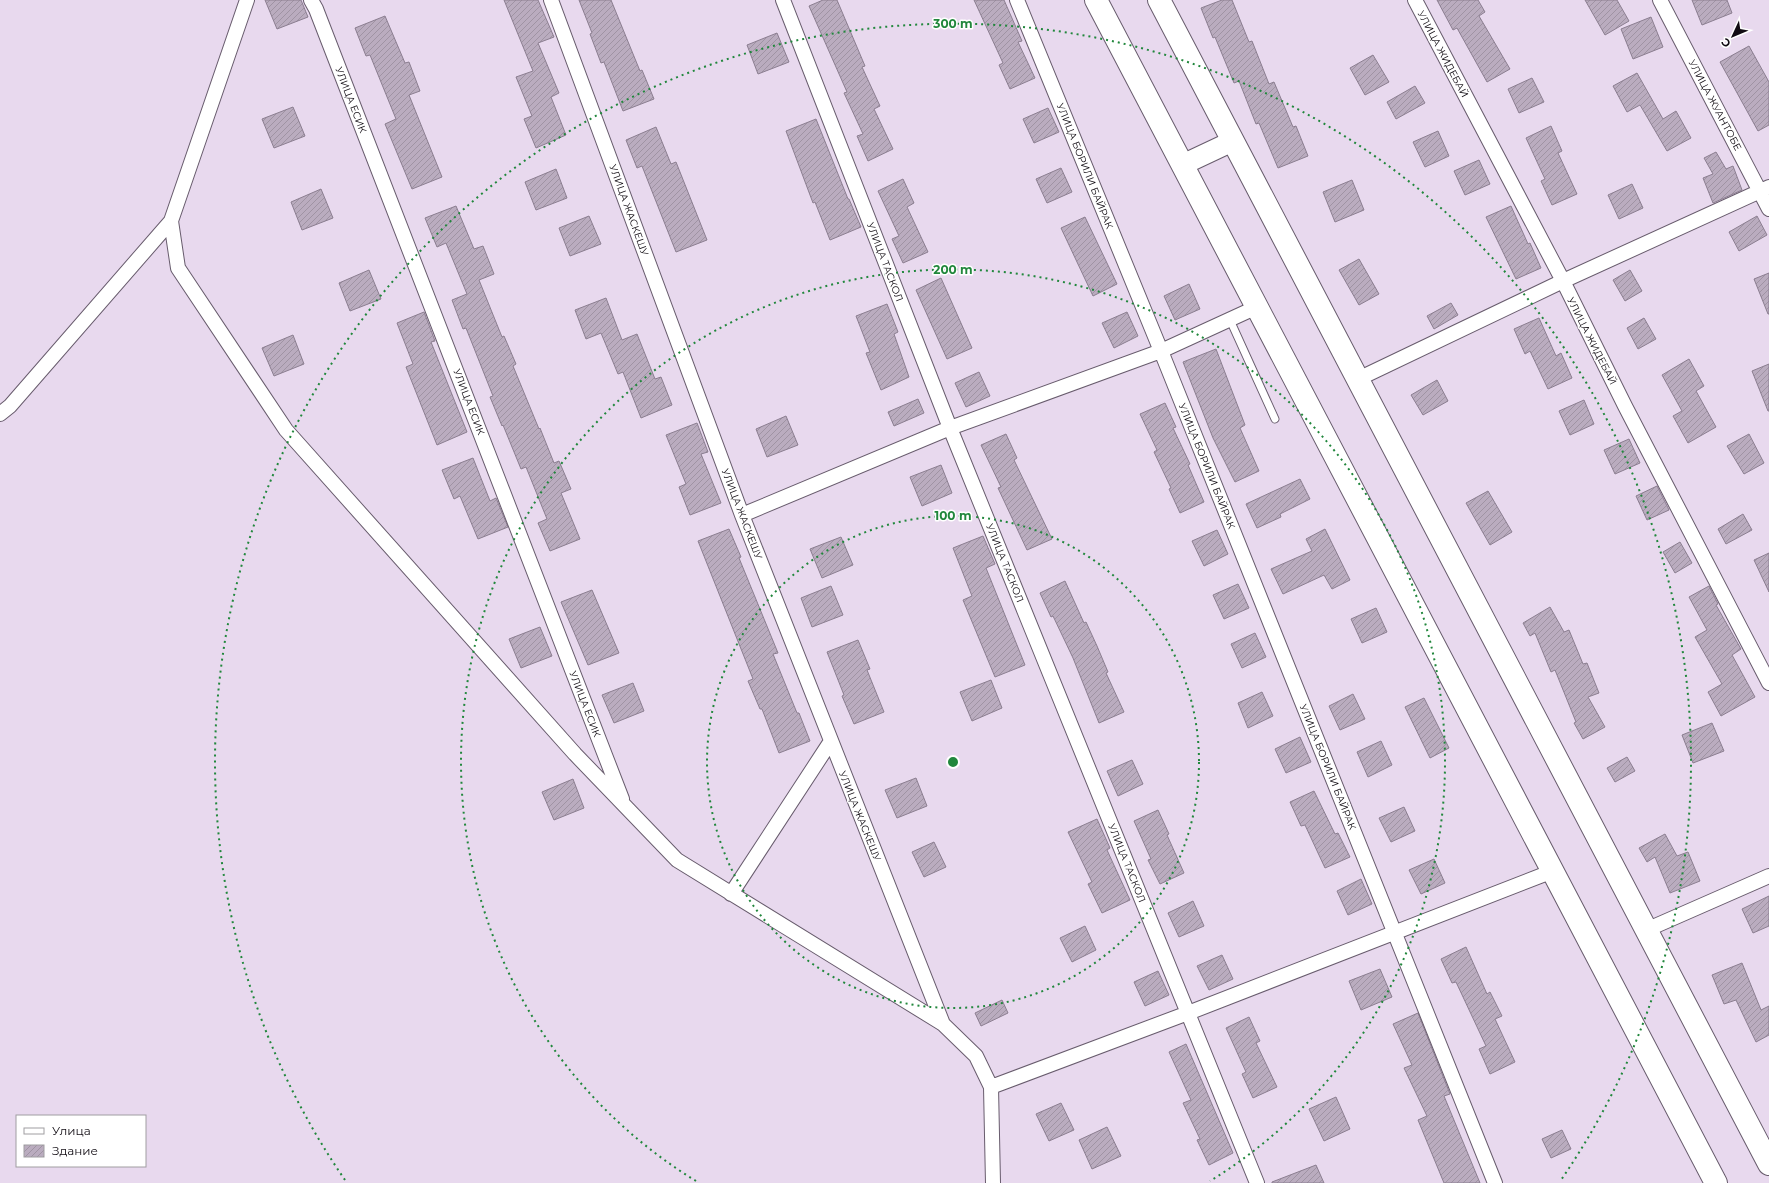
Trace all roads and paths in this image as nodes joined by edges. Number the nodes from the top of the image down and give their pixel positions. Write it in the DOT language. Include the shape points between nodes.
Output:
graph roads {
  1 [pos="247,0"];
  2 [pos="311,0"];
  3 [pos="551,0"];
  4 [pos="783,0"];
  5 [pos="1017,0"];
  6 [pos="1096,0"];
  7 [pos="1159,0"];
  8 [pos="1414,0"];
  9 [pos="1660,0"];
  10 [pos="1233,141"];
  11 [pos="1182,165"];
  12 [pos="1764,189"];
  13 [pos="1769,209"];
  14 [pos="171,221"];
  15 [pos="1563,281"];
  16 [pos="1257,308"];
  17 [pos="1230,320"];
  18 [pos="1161,351"];
  19 [pos="1358,379"];
  20 [pos="0,414"];
  21 [pos="1275,419"];
  22 [pos="950,428"];
  23 [pos="742,515"];
  24 [pos="1769,683"];
  25 [pos="831,741"];
  26 [pos="624,805"];
  27 [pos="1553,871"];
  28 [pos="1769,876"];
  29 [pos="731,894"];
  30 [pos="1646,930"];
  31 [pos="1395,933"];
  32 [pos="1188,1013"];
  33 [pos="943,1024"];
  34 [pos="991,1087"];
  35 [pos="1769,1164"];
  36 [pos="993,1183"];
  37 [pos="1257,1183"];
  38 [pos="1495,1183"];
  39 [pos="1716,1183"];
  1 -- 14 [label="street"];
  2 -- 26 [label="street, УЛИЦА ЕСИК"];
  3 -- 23 [label="street, УЛИЦА ЖАСКЕШУ"];
  4 -- 22 [label="street, УЛИЦА ТАСКОЛ"];
  5 -- 18 [label="street, УЛИЦА БОРИЛИ БАЙРАК"];
  6 -- 11 [label="main road"];
  7 -- 10 [label="main road"];
  8 -- 15 [label="street, УЛИЦА ЖИДЕБАЙ"];
  9 -- 12 [label="street, УЛИЦА ЖУАНТОБЕ"];
  10 -- 11 [label="main road"];
  10 -- 19 [label="main road"];
  11 -- 16 [label="main road"];
  12 -- 13 [label="street, УЛИЦА ЖУАНТОБЕ"];
  12 -- 15 [label="street"];
  14 -- 20 [label="street" via="10,406"];
  14 -- 26 [label="street" via="178,268 286,430 575,754"];
  15 -- 19 [label="street"];
  15 -- 24 [label="street, УЛИЦА ЖИДЕБАЙ"];
  16 -- 17 [label="street"];
  16 -- 27 [label="main road"];
  17 -- 18 [label="street"];
  17 -- 21 [label="lane"];
  18 -- 22 [label="street"];
  18 -- 31 [label="street, УЛИЦА БОРИЛИ БАЙРАК"];
  19 -- 30 [label="main road"];
  22 -- 23 [label="street"];
  22 -- 32 [label="street, УЛИЦА ТАСКОЛ"];
  23 -- 25 [label="street, УЛИЦА ЖАСКЕШУ"];
  25 -- 29 [label="street"];
  25 -- 33 [label="street, УЛИЦА ЖАСКЕШУ"];
  26 -- 29 [label="street" via="677,860"];
  27 -- 31 [label="street"];
  27 -- 39 [label="main road"];
  28 -- 30 [label="street"];
  29 -- 33 [label="street"];
  30 -- 35 [label="main road"];
  31 -- 32 [label="street"];
  31 -- 38 [label="street, УЛИЦА БОРИЛИ БАЙРАК"];
  32 -- 34 [label="street"];
  32 -- 37 [label="street, УЛИЦА ТАСКОЛ"];
  33 -- 34 [label="street" via="976,1056"];
  34 -- 36 [label="street"];
}
